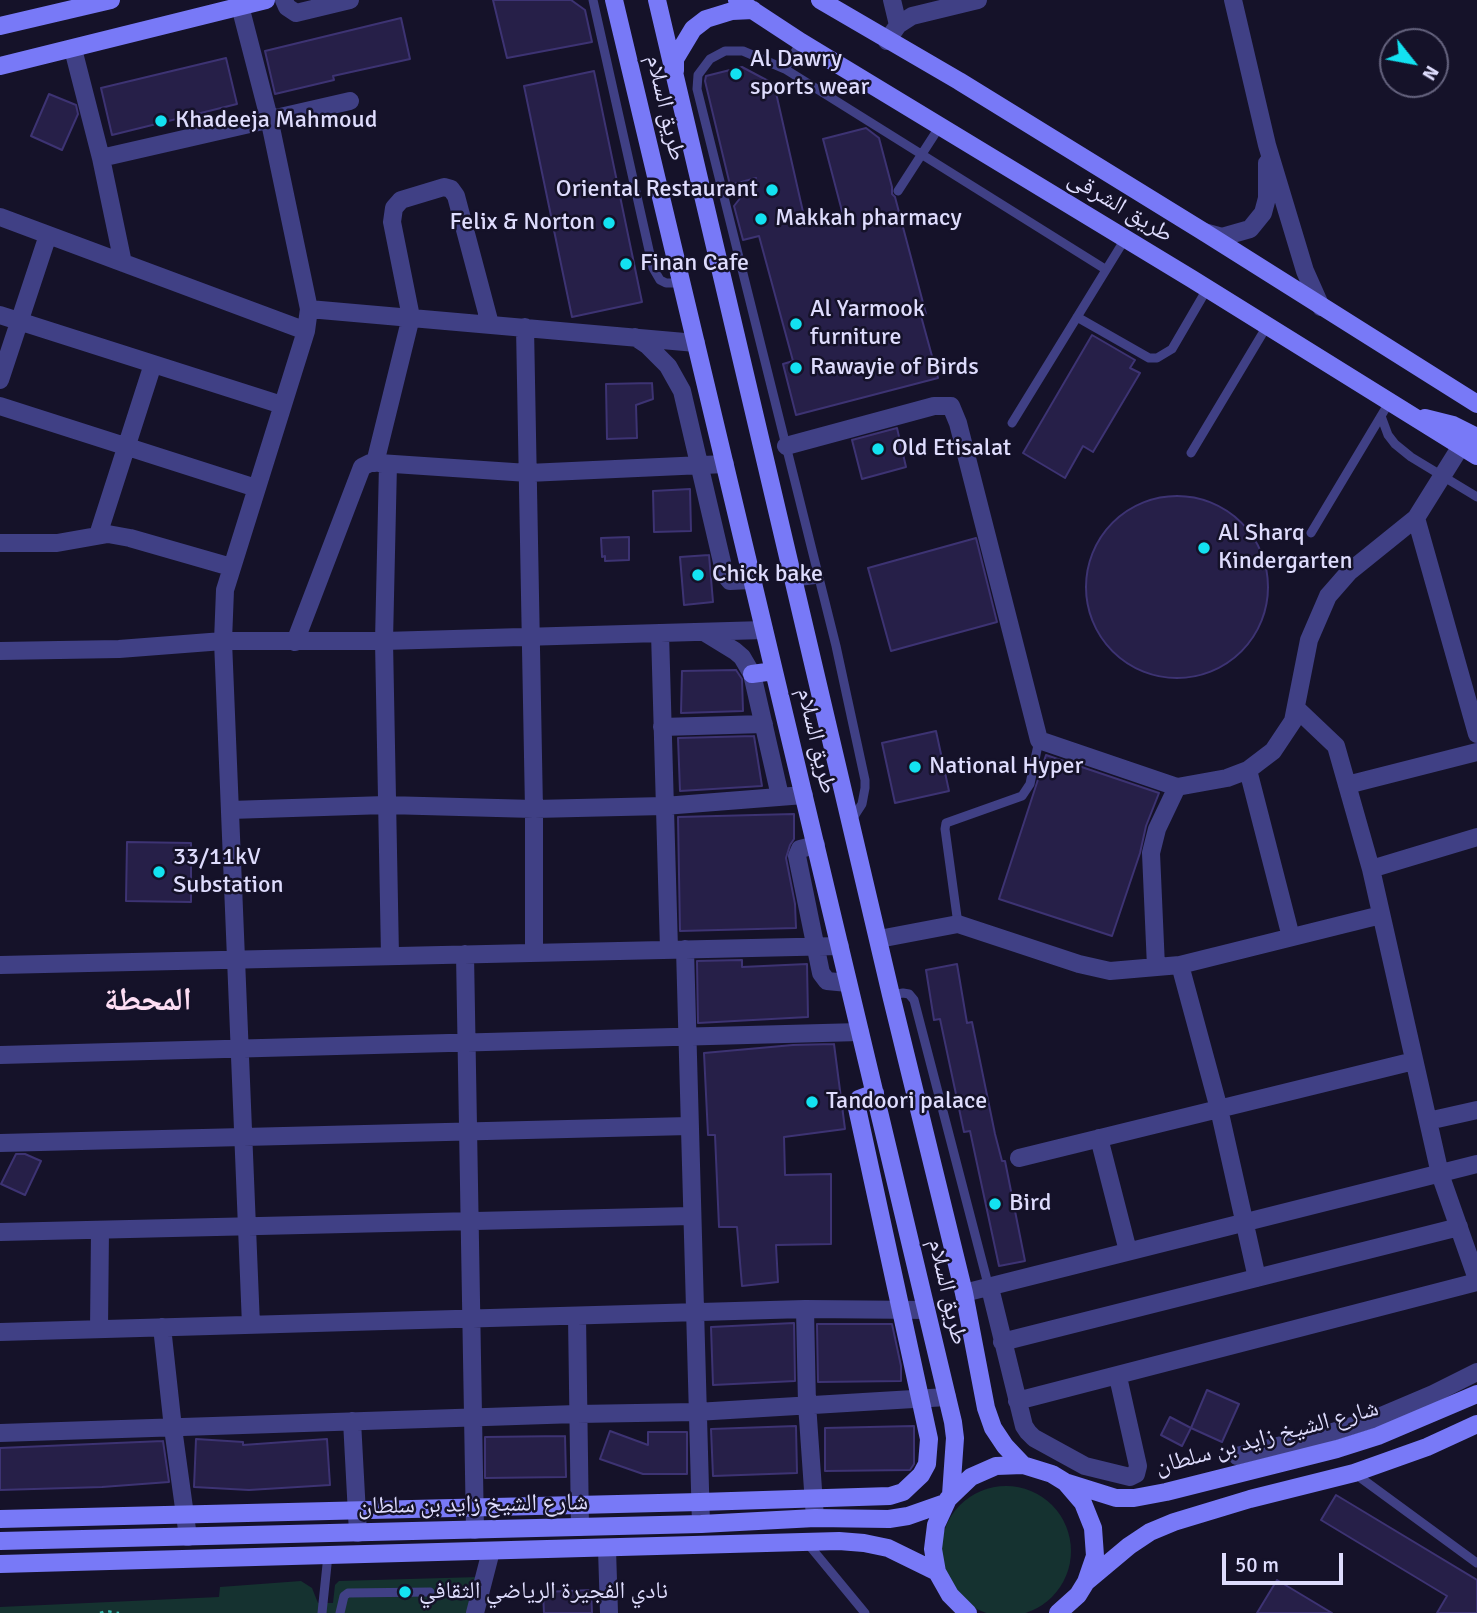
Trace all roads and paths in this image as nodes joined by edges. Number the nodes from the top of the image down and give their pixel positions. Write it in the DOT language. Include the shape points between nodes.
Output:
graph roads {
  1 [pos="111,0"];
  2 [pos="266,0"];
  3 [pos="284,0"];
  4 [pos="350,0"];
  5 [pos="593,0"];
  6 [pos="657,0"];
  7 [pos="820,0"];
  8 [pos="892,0"];
  9 [pos="978,0"];
  10 [pos="1233,0"];
  11 [pos="614,2"];
  12 [pos="83,3"];
  13 [pos="745,5"];
  14 [pos="240,6"];
  15 [pos="898,25"];
  16 [pos="0,26"];
  17 [pos="887,41"];
  18 [pos="801,42"];
  19 [pos="73,49"];
  20 [pos="629,61"];
  21 [pos="0,66"];
  22 [pos="609,66"];
  23 [pos="785,69"];
  24 [pos="675,78"];
  25 [pos="350,101"];
  26 [pos="269,118"];
  27 [pos="940,126"];
  28 [pos="708,134"];
  29 [pos="688,135"];
  30 [pos="1267,145"];
  31 [pos="921,155"];
  32 [pos="100,158"];
  33 [pos="659,187"];
  34 [pos="898,191"];
  35 [pos="636,192"];
  36 [pos="0,217"];
  37 [pos="1204,232"];
  38 [pos="48,234"];
  39 [pos="1125,239"];
  40 [pos="739,257"];
  41 [pos="719,261"];
  42 [pos="123,263"];
  43 [pos="1105,269"];
  44 [pos="682,283"];
  45 [pos="1208,289"];
  46 [pos="1321,307"];
  47 [pos="309,309"];
  48 [pos="0,315"];
  49 [pos="411,317"];
  50 [pos="1077,317"];
  51 [pos="19,321"];
  52 [pos="755,323"];
  53 [pos="490,324"];
  54 [pos="1267,326"];
  55 [pos="525,327"];
  56 [pos="734,327"];
  57 [pos="306,331"];
  58 [pos="635,337"];
  59 [pos="696,343"];
  60 [pos="153,364"];
  61 [pos="0,380"];
  62 [pos="1477,404"];
  63 [pos="282,405"];
  64 [pos="0,406"];
  65 [pos="1385,409"];
  66 [pos="1012,423"];
  67 [pos="1469,442"];
  68 [pos="786,446"];
  69 [pos="127,447"];
  70 [pos="764,453"];
  71 [pos="1191,453"];
  72 [pos="1477,456"];
  73 [pos="382,464"];
  74 [pos="699,464"];
  75 [pos="725,464"];
  76 [pos="528,472"];
  77 [pos="1442,476"];
  78 [pos="256,488"];
  79 [pos="1477,497"];
  80 [pos="1416,518"];
  81 [pos="1311,533"];
  82 [pos="97,535"];
  83 [pos="0,543"];
  84 [pos="231,567"];
  85 [pos="819,579"];
  86 [pos="752,580"];
  87 [pos="795,582"];
  88 [pos="764,630"];
  89 [pos="704,632"];
  90 [pos="660,633"];
  91 [pos="529,638"];
  92 [pos="223,640"];
  93 [pos="384,641"];
  94 [pos="295,642"];
  95 [pos="0,651"];
  96 [pos="774,671"];
  97 [pos="752,674"];
  98 [pos="1472,696"];
  99 [pos="1297,709"];
  100 [pos="764,724"];
  101 [pos="662,727"];
  102 [pos="1477,734"];
  103 [pos="1039,740"];
  104 [pos="859,752"];
  105 [pos="1477,752"];
  106 [pos="836,758"];
  107 [pos="1248,770"];
  108 [pos="1347,785"];
  109 [pos="1177,787"];
  110 [pos="804,795"];
  111 [pos="780,796"];
  112 [pos="386,805"];
  113 [pos="664,806"];
  114 [pos="534,809"];
  115 [pos="230,810"];
  116 [pos="851,821"];
  117 [pos="1477,837"];
  118 [pos="816,845"];
  119 [pos="1371,869"];
  120 [pos="1381,915"];
  121 [pos="958,924"];
  122 [pos="1291,937"];
  123 [pos="880,939"];
  124 [pos="815,945"];
  125 [pos="840,946"];
  126 [pos="677,949"];
  127 [pos="534,953"];
  128 [pos="465,954"];
  129 [pos="390,956"];
  130 [pos="236,959"];
  131 [pos="0,965"];
  132 [pos="1180,965"];
  133 [pos="1156,967"];
  134 [pos="848,983"];
  135 [pos="891,995"];
  136 [pos="860,1032"];
  137 [pos="687,1035"];
  138 [pos="467,1042"];
  139 [pos="240,1048"];
  140 [pos="0,1055"];
  141 [pos="1414,1061"];
  142 [pos="875,1093"];
  143 [pos="1219,1109"];
  144 [pos="1477,1110"];
  145 [pos="1428,1121"];
  146 [pos="689,1126"];
  147 [pos="468,1132"];
  148 [pos="243,1138"];
  149 [pos="1099,1138"];
  150 [pos="0,1143"];
  151 [pos="1019,1158"];
  152 [pos="1477,1164"];
  153 [pos="1440,1174"];
  154 [pos="691,1216"];
  155 [pos="470,1221"];
  156 [pos="1246,1224"];
  157 [pos="247,1226"];
  158 [pos="1459,1227"];
  159 [pos="100,1230"];
  160 [pos="0,1232"];
  161 [pos="1128,1251"];
  162 [pos="1472,1251"];
  163 [pos="1257,1278"];
  164 [pos="1477,1281"];
  165 [pos="989,1288"];
  166 [pos="964,1293"];
  167 [pos="805,1309"];
  168 [pos="901,1309"];
  169 [pos="926,1310"];
  170 [pos="694,1312"];
  171 [pos="577,1315"];
  172 [pos="472,1319"];
  173 [pos="251,1325"];
  174 [pos="162,1327"];
  175 [pos="99,1329"];
  176 [pos="0,1332"];
  177 [pos="1002,1342"];
  178 [pos="1469,1376"];
  179 [pos="1118,1377"];
  180 [pos="1472,1396"];
  181 [pos="920,1397"];
  182 [pos="947,1397"];
  183 [pos="1017,1401"];
  184 [pos="807,1404"];
  185 [pos="696,1412"];
  186 [pos="577,1414"];
  187 [pos="474,1417"];
  188 [pos="352,1421"];
  189 [pos="1477,1424"];
  190 [pos="1376,1427"];
  191 [pos="173,1428"];
  192 [pos="0,1433"];
  193 [pos="1337,1449"];
  194 [pos="1237,1456"];
  195 [pos="1271,1457"];
  196 [pos="1395,1459"];
  197 [pos="1023,1465"];
  198 [pos="1347,1474"];
  199 [pos="1065,1482"];
  200 [pos="814,1497"];
  201 [pos="948,1499"];
  202 [pos="699,1502"];
  203 [pos="579,1505"];
  204 [pos="475,1507"];
  205 [pos="357,1510"];
  206 [pos="185,1514"];
  207 [pos="815,1518"];
  208 [pos="0,1519"];
  209 [pos="701,1524"];
  210 [pos="580,1527"];
  211 [pos="475,1530"];
  212 [pos="358,1533"];
  213 [pos="188,1537"];
  214 [pos="0,1541"];
  215 [pos="807,1542"];
  216 [pos="607,1549"];
  217 [pos="491,1551"];
  218 [pos="328,1555"];
  219 [pos="1477,1563"];
  220 [pos="0,1564"];
  221 [pos="937,1573"];
  222 [pos="1086,1582"];
  223 [pos="430,1592"];
  224 [pos="1063,1611"];
  225 [pos="100,1613"];
  226 [pos="119,1613"];
  227 [pos="322,1613"];
  228 [pos="340,1613"];
  229 [pos="475,1613"];
  230 [pos="609,1613"];
  231 [pos="865,1613"];
  232 [pos="968,1613"];
  1 -- 12 [label="main road"];
  2 -- 14 [label="main road"];
  3 -- 4 [label="street" via="296,13"];
  5 -- 22 [label="lane"];
  6 -- 24 [label="main road, طريق السلام"];
  7 -- 17 [label="main road, طريق الشرقى"];
  8 -- 15 [label="street"];
  9 -- 15 [label="street" via="920,13"];
  10 -- 30 [label="street"];
  11 -- 20 [label="main road, طريق السلام"];
  12 -- 16 [label="main road"];
  13 -- 18 [label="main road, طريق الشرقى"];
  13 -- 24 [label="main road" via="706,19 693,29 675,59"];
  14 -- 19 [label="main road"];
  14 -- 26 [label="street"];
  15 -- 17 [label="street"];
  17 -- 37 [label="main road, طريق الشرقى"];
  18 -- 23 [label="lane"];
  18 -- 27 [label="main road, طريق الشرقى"];
  19 -- 21 [label="main road"];
  19 -- 32 [label="street"];
  20 -- 22 [label="lane"];
  20 -- 33 [label="main road, طريق السلام"];
  22 -- 35 [label="lane"];
  23 -- 28 [label="lane" via="743,51 725,51 710,59 698,75 697,89"];
  23 -- 31 [label="lane"];
  24 -- 29 [label="main road, طريق السلام"];
  25 -- 26 [label="street"];
  26 -- 32 [label="street"];
  26 -- 47 [label="street"];
  27 -- 31 [label="lane"];
  27 -- 39 [label="main road, طريق الشرقى"];
  28 -- 29 [label="lane"];
  28 -- 40 [label="lane"];
  29 -- 41 [label="main road, طريق السلام"];
  30 -- 37 [label="street" via="1264,213 1250,229 1222,237"];
  30 -- 46 [label="street" via="1305,271"];
  31 -- 34 [label="lane"];
  31 -- 43 [label="lane"];
  32 -- 42 [label="street"];
  33 -- 35 [label="lane"];
  33 -- 44 [label="main road, طريق السلام"];
  35 -- 44 [label="lane" via="655,275 666,283"];
  36 -- 38 [label="street"];
  37 -- 46 [label="main road, طريق الشرقى"];
  38 -- 42 [label="street"];
  38 -- 51 [label="street"];
  39 -- 43 [label="lane"];
  39 -- 45 [label="main road, طريق الشرقى"];
  40 -- 41 [label="lane"];
  40 -- 52 [label="lane"];
  41 -- 56 [label="main road, طريق السلام"];
  42 -- 57 [label="street"];
  43 -- 50 [label="lane"];
  44 -- 59 [label="main road, طريق السلام"];
  45 -- 50 [label="lane" via="1171,349 1157,358 1149,358"];
  45 -- 54 [label="main road, طريق الشرقى"];
  46 -- 62 [label="main road, طريق الشرقى"];
  47 -- 49 [label="street"];
  47 -- 57 [label="street"];
  48 -- 51 [label="street"];
  49 -- 53 [label="street"];
  49 -- 53 [label="street" via="392,214 401,200 444,187 456,196"];
  49 -- 73 [label="street"];
  50 -- 66 [label="lane"];
  51 -- 60 [label="street"];
  51 -- 61 [label="street"];
  52 -- 56 [label="lane"];
  52 -- 68 [label="lane"];
  53 -- 55 [label="street"];
  54 -- 65 [label="main road, طريق الشرقى"];
  54 -- 71 [label="lane"];
  55 -- 58 [label="street"];
  55 -- 76 [label="street"];
  56 -- 70 [label="main road, طريق السلام"];
  57 -- 63 [label="street"];
  58 -- 59 [label="street"];
  58 -- 74 [label="street" via="658,355 676,378"];
  59 -- 75 [label="main road, طريق السلام"];
  60 -- 63 [label="street"];
  60 -- 69 [label="street"];
  63 -- 78 [label="street"];
  64 -- 69 [label="street"];
  65 -- 67 [label="main road, طريق الشرقى" via="1412,415"];
  65 -- 77 [label="lane" via="1388,435 1395,444"];
  65 -- 81 [label="lane"];
  67 -- 72 [label="main road, طريق الشرقى"];
  67 -- 77 [label="street"];
  68 -- 70 [label="lane"];
  68 -- 85 [label="lane"];
  68 -- 103 [label="street" via="934,406 951,406"];
  69 -- 78 [label="street"];
  69 -- 82 [label="street"];
  70 -- 87 [label="main road, طريق السلام"];
  73 -- 76 [label="street"];
  73 -- 93 [label="street"];
  73 -- 94 [label="street" via="362,467"];
  74 -- 75 [label="street"];
  74 -- 76 [label="street"];
  74 -- 86 [label="street" via="725,575 730,581"];
  75 -- 86 [label="main road, طريق السلام"];
  76 -- 91 [label="street"];
  77 -- 79 [label="lane"];
  77 -- 80 [label="street"];
  78 -- 84 [label="street"];
  80 -- 98 [label="street"];
  80 -- 99 [label="street" via="1349,572 1328,596 1309,640"];
  82 -- 83 [label="street" via="50,544"];
  82 -- 84 [label="street" via="119,535"];
  84 -- 92 [label="street"];
  85 -- 87 [label="lane"];
  85 -- 104 [label="lane"];
  86 -- 88 [label="main road, طريق السلام"];
  87 -- 106 [label="main road, طريق السلام"];
  88 -- 89 [label="street"];
  88 -- 96 [label="main road, طريق السلام"];
  89 -- 90 [label="street"];
  89 -- 97 [label="street" via="742,657"];
  90 -- 91 [label="street"];
  90 -- 101 [label="street"];
  91 -- 93 [label="street"];
  91 -- 114 [label="street"];
  92 -- 94 [label="street"];
  92 -- 95 [label="street" via="119,649"];
  92 -- 115 [label="street"];
  93 -- 94 [label="street"];
  93 -- 112 [label="street"];
  96 -- 97 [label="main road"];
  96 -- 110 [label="main road, طريق السلام"];
  97 -- 100 [label="street"];
  98 -- 102 [label="street"];
  99 -- 107 [label="street" via="1273,751"];
  99 -- 108 [label="street" via="1336,746"];
  100 -- 101 [label="street"];
  100 -- 111 [label="street"];
  101 -- 113 [label="street"];
  103 -- 109 [label="street"];
  103 -- 121 [label="lane" via="1030,784 1022,796 946,823"];
  104 -- 106 [label="lane"];
  104 -- 116 [label="lane" via="865,788"];
  105 -- 108 [label="street"];
  106 -- 116 [label="main road, طريق السلام"];
  107 -- 109 [label="street"];
  107 -- 122 [label="street"];
  108 -- 119 [label="street"];
  109 -- 133 [label="street" via="1151,853"];
  110 -- 111 [label="street"];
  110 -- 118 [label="main road, طريق السلام"];
  111 -- 113 [label="street"];
  112 -- 114 [label="street"];
  112 -- 115 [label="street"];
  112 -- 129 [label="street"];
  113 -- 114 [label="street"];
  113 -- 126 [label="street"];
  114 -- 127 [label="street"];
  115 -- 130 [label="street"];
  116 -- 123 [label="main road, طريق السلام"];
  117 -- 119 [label="street"];
  118 -- 124 [label="street" via="800,849 797,856"];
  118 -- 125 [label="main road, طريق السلام"];
  119 -- 120 [label="street"];
  120 -- 122 [label="street"];
  120 -- 141 [label="street"];
  121 -- 123 [label="street"];
  121 -- 133 [label="street" via="1094,969"];
  122 -- 132 [label="street"];
  123 -- 135 [label="main road, طريق السلام"];
  124 -- 125 [label="street"];
  124 -- 126 [label="street"];
  124 -- 134 [label="street" via="823,977 832,983"];
  125 -- 134 [label="main road, طريق السلام"];
  126 -- 127 [label="street"];
  126 -- 137 [label="street"];
  127 -- 128 [label="street"];
  128 -- 129 [label="street"];
  128 -- 138 [label="street"];
  129 -- 130 [label="street"];
  130 -- 131 [label="street"];
  130 -- 139 [label="street"];
  132 -- 133 [label="street"];
  132 -- 143 [label="street"];
  134 -- 136 [label="main road, طريق السلام"];
  135 -- 165 [label="lane" via="903,992 914,1000"];
  135 -- 166 [label="main road, طريق السلام"];
  136 -- 137 [label="street"];
  136 -- 142 [label="main road, طريق السلام"];
  137 -- 138 [label="street"];
  137 -- 146 [label="street"];
  138 -- 139 [label="street"];
  138 -- 147 [label="street"];
  139 -- 140 [label="street"];
  139 -- 148 [label="street"];
  141 -- 143 [label="street"];
  141 -- 145 [label="street"];
  142 -- 168 [label="main road" via="859,1099 857,1108"];
  142 -- 169 [label="main road, طريق السلام"];
  143 -- 149 [label="street"];
  143 -- 156 [label="street"];
  144 -- 145 [label="street"];
  145 -- 153 [label="street"];
  146 -- 147 [label="street"];
  146 -- 154 [label="street"];
  147 -- 148 [label="street"];
  147 -- 155 [label="street"];
  148 -- 150 [label="street"];
  148 -- 157 [label="street"];
  149 -- 151 [label="street"];
  149 -- 161 [label="street"];
  152 -- 153 [label="street"];
  153 -- 156 [label="street"];
  153 -- 158 [label="street"];
  154 -- 155 [label="street"];
  154 -- 170 [label="street"];
  155 -- 157 [label="street"];
  155 -- 172 [label="street"];
  156 -- 161 [label="street"];
  156 -- 163 [label="street"];
  157 -- 159 [label="street"];
  157 -- 173 [label="street"];
  158 -- 162 [label="street"];
  158 -- 163 [label="street"];
  159 -- 160 [label="street"];
  159 -- 175 [label="street"];
  161 -- 165 [label="street"];
  162 -- 164 [label="street"];
  163 -- 177 [label="street"];
  164 -- 179 [label="street"];
  165 -- 166 [label="street"];
  165 -- 177 [label="street"];
  166 -- 197 [label="main road, طريق السلام" via="986,1408 993,1428"];
  167 -- 168 [label="street"];
  167 -- 170 [label="street"];
  167 -- 184 [label="street"];
  168 -- 169 [label="street"];
  168 -- 181 [label="main road"];
  169 -- 182 [label="main road, طريق السلام"];
  170 -- 171 [label="street"];
  170 -- 185 [label="street"];
  171 -- 172 [label="street"];
  171 -- 186 [label="street"];
  172 -- 173 [label="street"];
  172 -- 187 [label="street"];
  173 -- 174 [label="street"];
  174 -- 175 [label="street"];
  174 -- 191 [label="street"];
  175 -- 176 [label="street"];
  177 -- 183 [label="street"];
  178 -- 180 [label="street"];
  178 -- 190 [label="street"];
  179 -- 183 [label="street"];
  179 -- 183 [label="street" via="1138,1466 1130,1477 1085,1466 1034,1438 1024,1426"];
  180 -- 190 [label="main road, شارع الشيخ زايد بن سلطان"];
  181 -- 182 [label="street"];
  181 -- 184 [label="street"];
  181 -- 200 [label="main road" via="930,1451 922,1475 913,1485 890,1496"];
  182 -- 201 [label="main road, طريق السلام" via="955,1438"];
  184 -- 185 [label="street"];
  184 -- 200 [label="street"];
  185 -- 186 [label="street"];
  185 -- 202 [label="street"];
  186 -- 187 [label="street"];
  186 -- 203 [label="street"];
  187 -- 188 [label="street"];
  187 -- 204 [label="street"];
  188 -- 191 [label="street"];
  188 -- 205 [label="street"];
  189 -- 196 [label="main road"];
  190 -- 193 [label="main road, شارع الشيخ زايد بن سلطان"];
  190 -- 195 [label="street" via="1323,1435"];
  190 -- 196 [label="main road" via="1384,1453"];
  191 -- 192 [label="street"];
  191 -- 206 [label="street"];
  193 -- 195 [label="main road, شارع الشيخ زايد بن سلطان"];
  193 -- 198 [label="main road" via="1347,1461"];
  194 -- 195 [label="street"];
  195 -- 199 [label="main road, شارع الشيخ زايد بن سلطان" via="1134,1498 1101,1495"];
  196 -- 198 [label="main road"];
  197 -- 199 [label="main road, شارع الشيخ زايد بن سلطان"];
  197 -- 201 [label="main road, شارع الشيخ زايد بن سلطان" via="996,1466 971,1477"];
  198 -- 219 [label="lane"];
  198 -- 222 [label="main road" via="1174,1522 1129,1546"];
  199 -- 222 [label="main road" via="1083,1503 1093,1528 1094,1556"];
  200 -- 202 [label="main road"];
  200 -- 207 [label="street"];
  201 -- 207 [label="main road, شارع الشيخ زايد بن سلطان" via="889,1519"];
  201 -- 221 [label="main road, طريق السلام" via="936,1525"];
  202 -- 203 [label="main road"];
  202 -- 209 [label="street"];
  203 -- 204 [label="main road"];
  203 -- 210 [label="street"];
  204 -- 205 [label="main road"];
  204 -- 211 [label="street"];
  205 -- 206 [label="main road"];
  205 -- 212 [label="street"];
  206 -- 208 [label="main road"];
  206 -- 213 [label="street"];
  207 -- 209 [label="main road, شارع الشيخ زايد بن سلطان"];
  209 -- 210 [label="main road, شارع الشيخ زايد بن سلطان"];
  210 -- 211 [label="main road, شارع الشيخ زايد بن سلطان"];
  211 -- 212 [label="main road, شارع الشيخ زايد بن سلطان"];
  212 -- 213 [label="main road, شارع الشيخ زايد بن سلطان"];
  213 -- 214 [label="main road, شارع الشيخ زايد بن سلطان"];
  215 -- 216 [label="main road, شارع الشيخ زايد بن سلطان"];
  215 -- 221 [label="main road, شارع الشيخ زايد بن سلطان" via="888,1548"];
  215 -- 231 [label="lane"];
  216 -- 217 [label="main road, شارع الشيخ زايد بن سلطان"];
  216 -- 230 [label="street"];
  217 -- 218 [label="main road, شارع الشيخ زايد بن سلطان"];
  217 -- 229 [label="street"];
  218 -- 220 [label="main road, شارع الشيخ زايد بن سلطان"];
  218 -- 227 [label="lane"];
  221 -- 232 [label="main road"];
  222 -- 224 [label="main road"];
  223 -- 228 [label="lane" via="348,1593"];
  225 -- 226 [label="path"];
}
